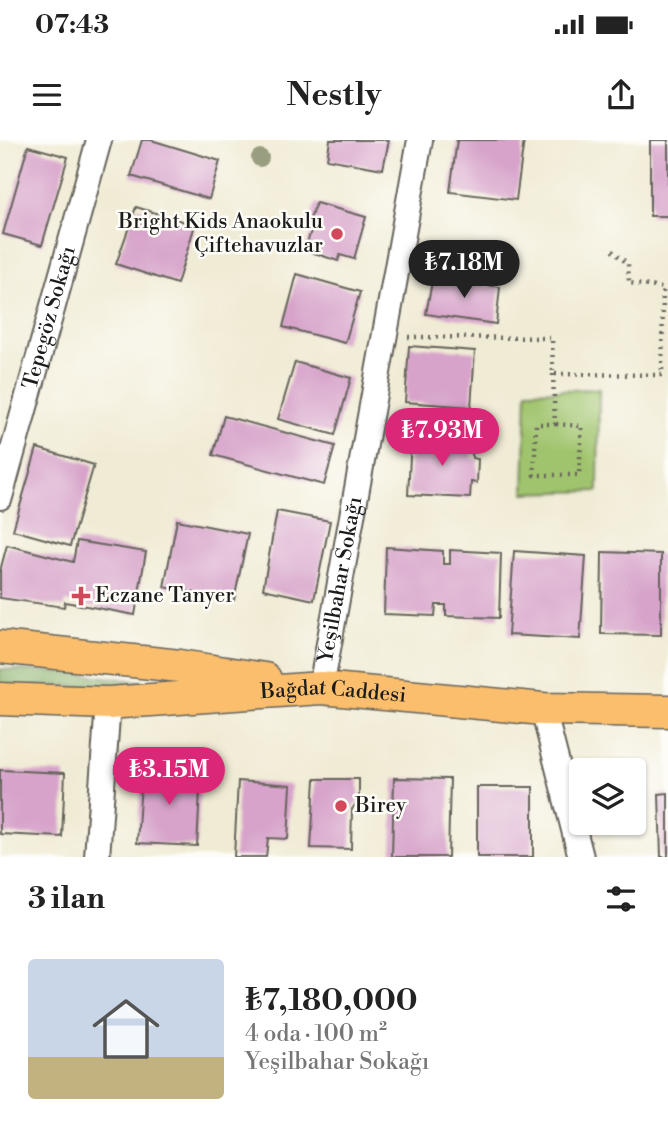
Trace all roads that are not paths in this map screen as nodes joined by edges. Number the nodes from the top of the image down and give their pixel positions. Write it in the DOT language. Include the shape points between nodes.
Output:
graph roads {
  1 [pos="99,140"];
  2 [pos="420,140"];
  3 [pos="0,498"];
  4 [pos="0,647"];
  5 [pos="321,688"];
  6 [pos="0,699"];
  7 [pos="108,703"];
  8 [pos="543,709"];
  9 [pos="668,711"];
  10 [pos="97,857"];
  11 [pos="581,857"];
  1 -- 3 [label="street, Tepegöz Sokağı"];
  2 -- 5 [label="street, Yeşilbahar Sokağı"];
  4 -- 5 [label="main road" via="180,666"];
  5 -- 7 [label="main road, Bağdat Caddesi"];
  5 -- 8 [label="main road, Bağdat Caddesi"];
  6 -- 7 [label="main road, Bağdat Caddesi"];
  7 -- 10 [label="street"];
  8 -- 9 [label="main road, Bağdat Caddesi"];
  8 -- 11 [label="street"];
}
